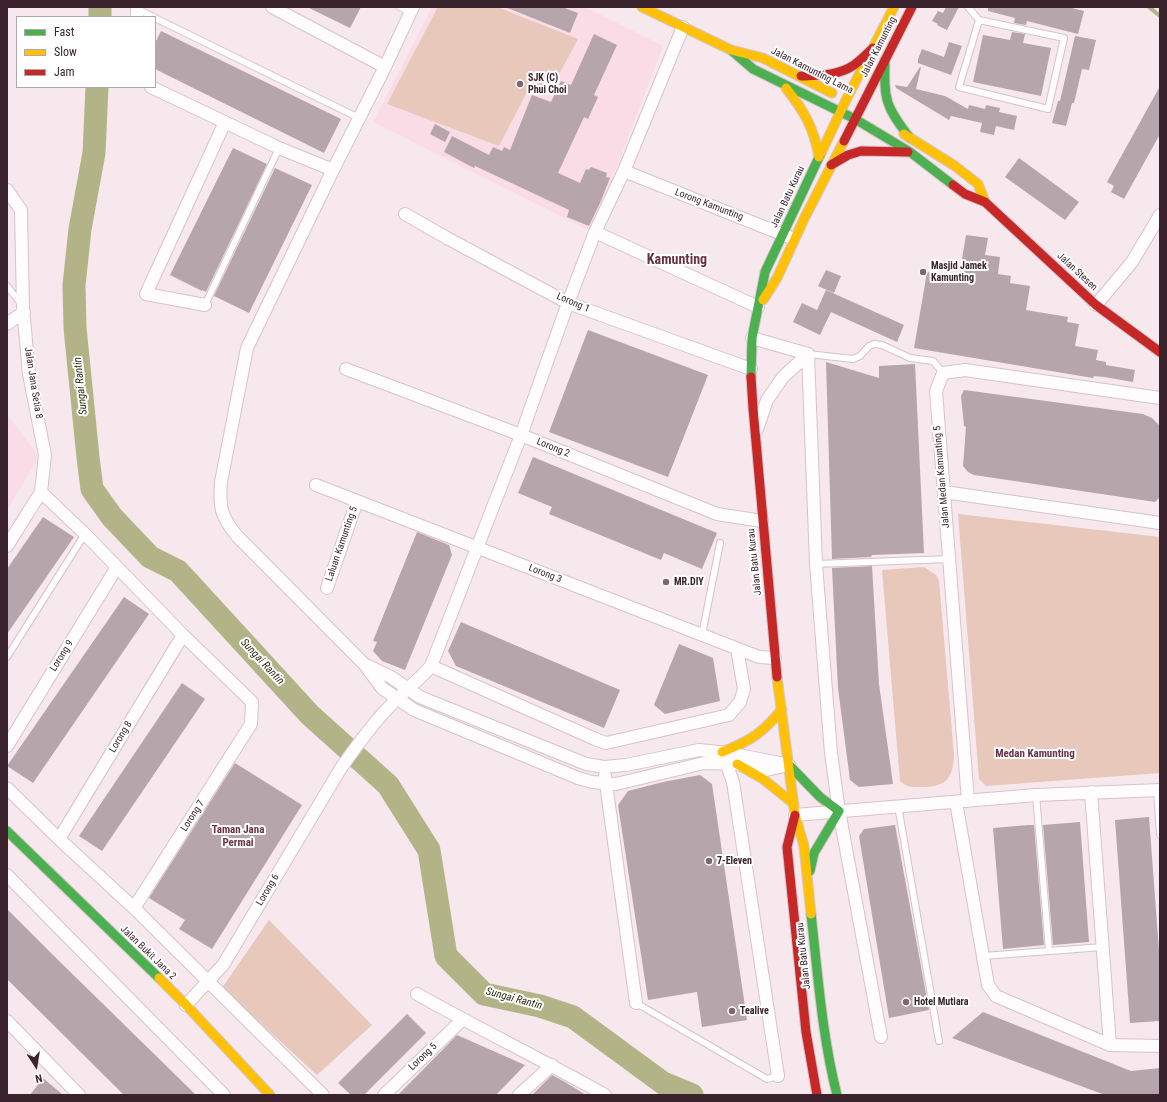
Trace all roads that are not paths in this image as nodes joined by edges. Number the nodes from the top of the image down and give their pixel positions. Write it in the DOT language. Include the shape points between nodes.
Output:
graph roads {
  1 [pos="272,7"];
  2 [pos="642,7"];
  3 [pos="894,7"];
  4 [pos="912,7"];
  5 [pos="968,7"];
  6 [pos="408,9"];
  7 [pos="137,11"];
  8 [pos="151,16"];
  9 [pos="156,18"];
  10 [pos="979,20"];
  11 [pos="683,26"];
  12 [pos="873,48"];
  13 [pos="731,50"];
  14 [pos="885,60"];
  15 [pos="385,67"];
  16 [pos="798,76"];
  17 [pos="783,83"];
  18 [pos="153,88"];
  19 [pos="846,100"];
  20 [pos="863,109"];
  21 [pos="841,111"];
  22 [pos="359,118"];
  23 [pos="855,119"];
  24 [pos="225,122"];
  25 [pos="891,126"];
  26 [pos="910,138"];
  27 [pos="279,148"];
  28 [pos="910,152"];
  29 [pos="819,157"];
  30 [pos="831,165"];
  31 [pos="333,170"];
  32 [pos="624,171"];
  33 [pos="7,190"];
  34 [pos="985,202"];
  35 [pos="405,214"];
  36 [pos="1160,215"];
  37 [pos="595,232"];
  38 [pos="783,234"];
  39 [pos="794,239"];
  40 [pos="7,286"];
  41 [pos="568,303"];
  42 [pos="205,305"];
  43 [pos="1096,305"];
  44 [pos="758,307"];
  45 [pos="23,310"];
  46 [pos="7,324"];
  47 [pos="752,338"];
  48 [pos="1160,352"];
  49 [pos="808,354"];
  50 [pos="346,369"];
  51 [pos="751,369"];
  52 [pos="943,373"];
  53 [pos="1160,398"];
  54 [pos="755,433"];
  55 [pos="521,435"];
  56 [pos="316,485"];
  57 [pos="41,492"];
  58 [pos="944,492"];
  59 [pos="357,501"];
  60 [pos="762,521"];
  61 [pos="1160,523"];
  62 [pos="85,534"];
  63 [pos="720,543"];
  64 [pos="7,546"];
  65 [pos="477,548"];
  66 [pos="949,559"];
  67 [pos="816,564"];
  68 [pos="117,567"];
  69 [pos="327,588"];
  70 [pos="183,635"];
  71 [pos="702,635"];
  72 [pos="737,649"];
  73 [pos="7,657"];
  74 [pos="775,658"];
  75 [pos="365,664"];
  76 [pos="431,666"];
  77 [pos="408,689"];
  78 [pos="397,699"];
  79 [pos="782,709"];
  80 [pos="7,746"];
  81 [pos="728,760"];
  82 [pos="789,764"];
  83 [pos="604,767"];
  84 [pos="606,784"];
  85 [pos="7,788"];
  86 [pos="1158,790"];
  87 [pos="1091,792"];
  88 [pos="1036,795"];
  89 [pos="962,801"];
  90 [pos="898,806"];
  91 [pos="794,810"];
  92 [pos="839,811"];
  93 [pos="7,831"];
  94 [pos="1160,835"];
  95 [pos="59,839"];
  96 [pos="7,875"];
  97 [pos="808,882"];
  98 [pos="134,908"];
  99 [pos="1103,947"];
  100 [pos="1049,951"];
  101 [pos="983,956"];
  102 [pos="208,980"];
  103 [pos="417,994"];
  104 [pos="636,1003"];
  105 [pos="186,1005"];
  106 [pos="462,1020"];
  107 [pos="7,1021"];
  108 [pos="881,1038"];
  109 [pos="939,1041"];
  110 [pos="1110,1045"];
  111 [pos="1160,1046"];
  112 [pos="552,1065"];
  113 [pos="778,1076"];
  114 [pos="79,1095"];
  115 [pos="224,1095"];
  116 [pos="270,1095"];
  117 [pos="323,1095"];
  118 [pos="384,1095"];
  119 [pos="519,1095"];
  120 [pos="605,1095"];
  121 [pos="817,1095"];
  122 [pos="837,1095"];
  1 -- 15 [label="street"];
  2 -- 11 [label="main road, Jalan Kamunting Lama"];
  3 -- 12 [label="main road, Jalan Kamunting"];
  4 -- 14 [label="main road, Jalan Kamunting"];
  5 -- 10 [label="lane"];
  6 -- 15 [label="street"];
  7 -- 8 [label="lane"];
  9 -- 22 [label="lane"];
  10 -- 10 [label="lane" via="1064,38 1048,109 959,87"];
  11 -- 13 [label="main road, Jalan Kamunting Lama"];
  11 -- 32 [label="street"];
  12 -- 16 [label="main road" via="843,72 832,75"];
  12 -- 19 [label="main road, Jalan Kamunting"];
  13 -- 16 [label="main road, Jalan Kamunting Lama" via="763,58"];
  13 -- 17 [label="main road, Jalan Kamunting Lama" via="753,69"];
  14 -- 20 [label="main road, Jalan Kamunting"];
  14 -- 26 [label="main road" via="886,99"];
  15 -- 22 [label="street"];
  16 -- 19 [label="main road, Jalan Kamunting Lama"];
  17 -- 21 [label="main road, Jalan Kamunting Lama"];
  17 -- 29 [label="main road" via="810,121"];
  18 -- 24 [label="street"];
  19 -- 20 [label="main road, Jalan Kamunting Lama"];
  19 -- 21 [label="main road, Jalan Batu Kurau"];
  20 -- 23 [label="main road, Jalan Kamunting"];
  21 -- 23 [label="main road, Jalan Stesen"];
  21 -- 29 [label="main road, Jalan Batu Kurau"];
  22 -- 31 [label="street"];
  23 -- 28 [label="main road, Jalan Stesen"];
  23 -- 30 [label="main road, Jalan Batu Kurau"];
  24 -- 27 [label="street"];
  24 -- 42 [label="street" via="146,294"];
  25 -- 26 [label="main road, Jalan Stesen"];
  26 -- 34 [label="main road, Jalan Stesen" via="955,166 978,184"];
  27 -- 31 [label="street"];
  27 -- 42 [label="lane"];
  28 -- 30 [label="main road" via="862,151 848,155"];
  28 -- 34 [label="main road, Jalan Stesen" via="965,194"];
  29 -- 38 [label="main road, Jalan Batu Kurau"];
  30 -- 39 [label="main road, Jalan Batu Kurau"];
  31 -- 75 [label="street" via="247,348 221,482 220,501 226,522 237,536"];
  32 -- 37 [label="street"];
  32 -- 38 [label="street, Lorong Kamunting"];
  33 -- 45 [label="street, Jalan Jana Setia 8" via="21,210"];
  34 -- 43 [label="main road, Jalan Stesen"];
  35 -- 41 [label="street, Lorong 1"];
  36 -- 43 [label="street" via="1132,262"];
  37 -- 41 [label="street"];
  37 -- 44 [label="street"];
  38 -- 39 [label="street, Lorong Kamunting"];
  38 -- 44 [label="main road, Jalan Batu Kurau" via="765,272"];
  39 -- 44 [label="main road, Jalan Batu Kurau" via="777,278"];
  40 -- 45 [label="lane"];
  41 -- 51 [label="street, Lorong 1"];
  41 -- 55 [label="street"];
  43 -- 48 [label="main road, Jalan Stesen"];
  44 -- 47 [label="main road, Jalan Batu Kurau"];
  45 -- 46 [label="street"];
  45 -- 57 [label="street, Jalan Jana Setia 8" via="29,374 45,454"];
  47 -- 49 [label="street"];
  47 -- 51 [label="main road, Jalan Batu Kurau"];
  49 -- 52 [label="lane" via="854,359 869,346 882,345 910,358 933,361"];
  49 -- 54 [label="street" via="783,377 767,400"];
  49 -- 67 [label="street"];
  50 -- 55 [label="street, Lorong 2"];
  51 -- 54 [label="main road, Jalan Batu Kurau"];
  52 -- 53 [label="street" via="965,370"];
  52 -- 58 [label="street, Jalan Medan Kamunting 5" via="936,391"];
  54 -- 60 [label="main road, Jalan Batu Kurau"];
  55 -- 60 [label="street, Lorong 2" via="717,514"];
  55 -- 65 [label="street"];
  56 -- 59 [label="street, Lorong 3"];
  57 -- 62 [label="street"];
  57 -- 64 [label="street, Jalan Jana Setia 8"];
  58 -- 61 [label="street"];
  58 -- 66 [label="street, Jalan Medan Kamunting 5"];
  59 -- 65 [label="street, Lorong 3"];
  59 -- 69 [label="street, Laluan Kamunting 5"];
  60 -- 74 [label="main road, Jalan Batu Kurau"];
  62 -- 68 [label="street"];
  62 -- 73 [label="lane"];
  63 -- 71 [label="lane"];
  65 -- 71 [label="street, Lorong 3"];
  65 -- 76 [label="street"];
  66 -- 67 [label="lane"];
  66 -- 89 [label="street, Jalan Medan Kamunting 5"];
  67 -- 92 [label="street" via="831,753"];
  68 -- 70 [label="street"];
  68 -- 80 [label="street, Lorong 9"];
  70 -- 95 [label="street, Lorong 8"];
  70 -- 98 [label="street, Lorong 7" via="252,702 252,724"];
  71 -- 72 [label="street, Lorong 3"];
  72 -- 74 [label="street, Lorong 3" via="759,657"];
  72 -- 76 [label="street" via="744,689 740,702 729,715 606,742"];
  74 -- 79 [label="main road, Jalan Batu Kurau"];
  75 -- 77 [label="street"];
  75 -- 78 [label="street" via="382,688"];
  76 -- 77 [label="street, Lorong 6"];
  77 -- 78 [label="street, Lorong 6"];
  77 -- 83 [label="street" via="420,697 586,764"];
  78 -- 84 [label="street" via="414,710 578,778"];
  78 -- 102 [label="street, Lorong 6" via="361,740 341,768 223,965"];
  79 -- 81 [label="main road" via="760,735 744,744"];
  79 -- 82 [label="main road, Jalan Batu Kurau"];
  81 -- 82 [label="street" via="757,757"];
  81 -- 82 [label="street" via="766,770"];
  81 -- 83 [label="street" via="699,750"];
  81 -- 84 [label="street"];
  81 -- 91 [label="main road" via="763,779"];
  81 -- 113 [label="street"];
  82 -- 91 [label="main road, Jalan Batu Kurau"];
  82 -- 92 [label="main road" via="820,797"];
  83 -- 84 [label="street"];
  84 -- 104 [label="street"];
  85 -- 95 [label="street"];
  86 -- 87 [label="street"];
  86 -- 94 [label="lane"];
  87 -- 88 [label="street"];
  87 -- 99 [label="street"];
  88 -- 89 [label="street"];
  88 -- 100 [label="lane"];
  89 -- 90 [label="street"];
  89 -- 101 [label="street, Jalan Medan Kamunting 5"];
  90 -- 92 [label="street"];
  90 -- 109 [label="lane"];
  91 -- 92 [label="street"];
  91 -- 97 [label="main road, Jalan Batu Kurau" via="804,846"];
  91 -- 121 [label="main road, Jalan Batu Kurau" via="787,847 806,1032"];
  92 -- 97 [label="main road" via="814,853"];
  92 -- 108 [label="street"];
  93 -- 105 [label="main road, Jalan Bukit Jana 2"];
  95 -- 98 [label="street"];
  96 -- 115 [label="street"];
  97 -- 122 [label="main road, Jalan Batu Kurau" via="824,1030"];
  98 -- 102 [label="street"];
  99 -- 100 [label="lane"];
  99 -- 110 [label="street"];
  100 -- 101 [label="lane"];
  101 -- 110 [label="street, Jalan Medan Kamunting 5" via="988,985 996,996"];
  102 -- 105 [label="street, Lorong 6"];
  102 -- 117 [label="street"];
  103 -- 106 [label="street"];
  104 -- 113 [label="lane" via="767,1079"];
  105 -- 116 [label="main road, Jalan Bukit Jana 2"];
  106 -- 112 [label="street"];
  106 -- 118 [label="street, Lorong 5"];
  107 -- 114 [label="street"];
  110 -- 111 [label="street"];
  112 -- 119 [label="street"];
  112 -- 120 [label="street"];
}
